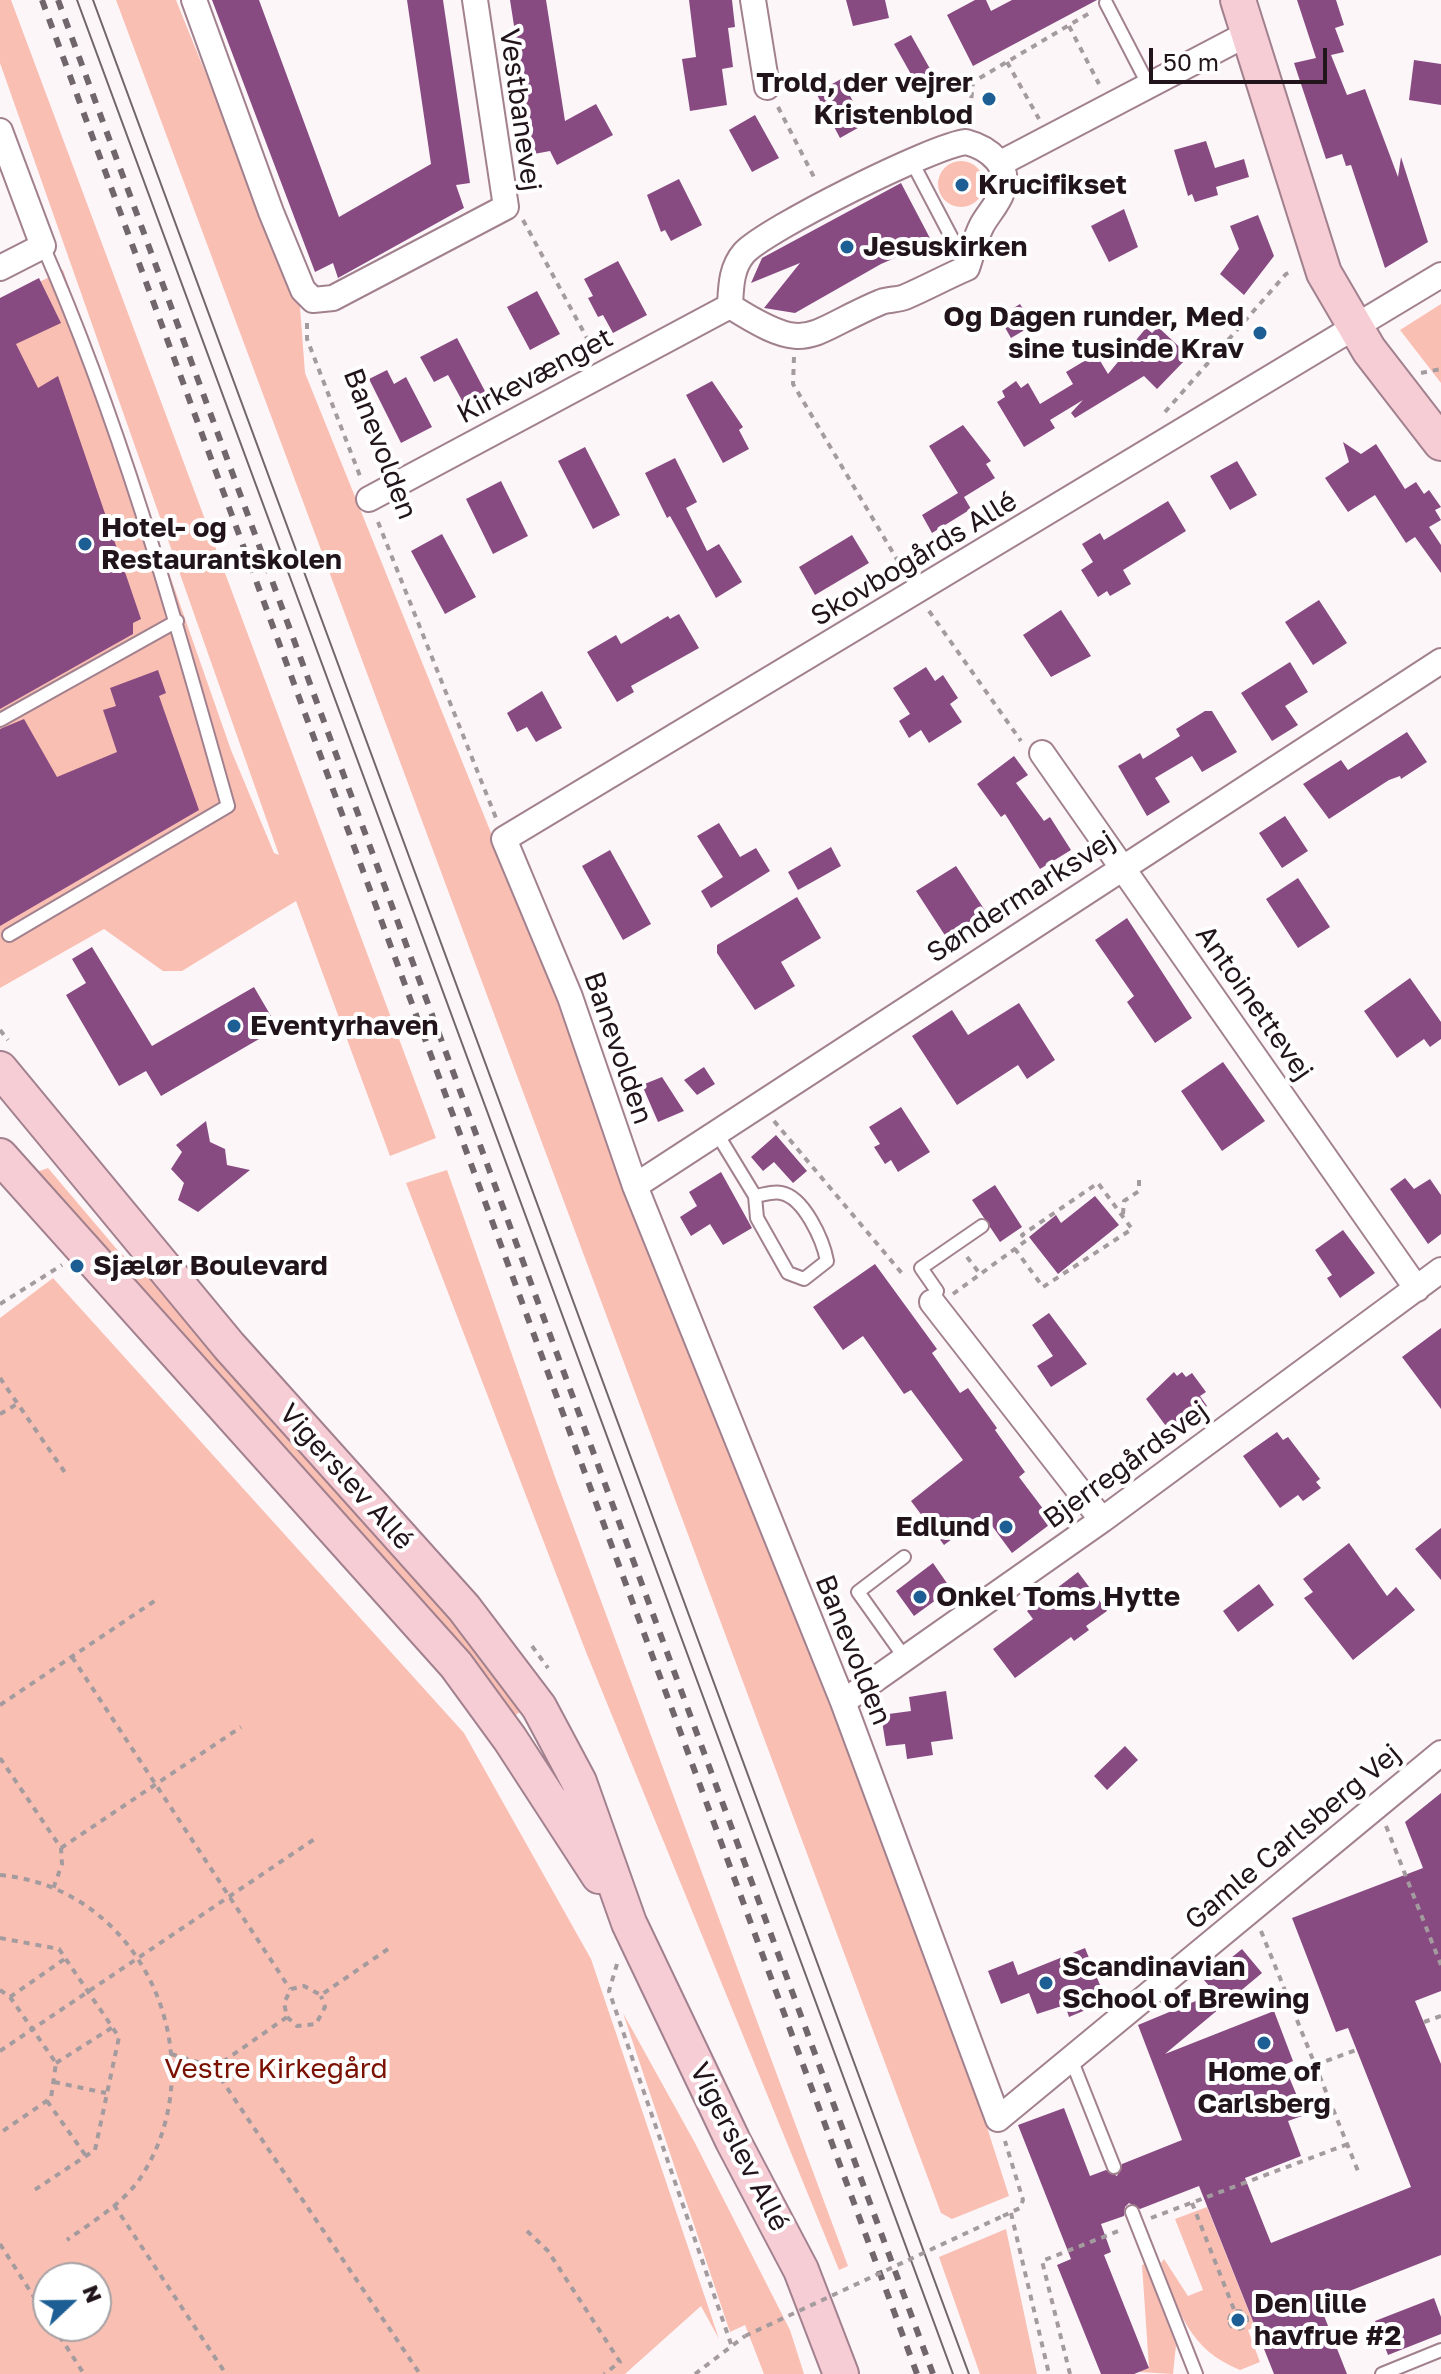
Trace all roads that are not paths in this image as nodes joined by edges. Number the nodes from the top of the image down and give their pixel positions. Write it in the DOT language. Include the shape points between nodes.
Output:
graph roads {
  1 [pos="194,0"];
  2 [pos="475,0"];
  3 [pos="753,0"];
  4 [pos="1238,0"];
  5 [pos="1106,3"];
  6 [pos="1247,34"];
  7 [pos="1149,86"];
  8 [pos="767,87"];
  9 [pos="0,131"];
  10 [pos="912,162"];
  11 [pos="1001,163"];
  12 [pos="43,246"];
  13 [pos="0,268"];
  14 [pos="967,268"];
  15 [pos="1441,275"];
  16 [pos="730,306"];
  17 [pos="1354,327"];
  18 [pos="1441,443"];
  19 [pos="369,499"];
  20 [pos="177,621"];
  21 [pos="1441,661"];
  22 [pos="0,720"];
  23 [pos="1042,753"];
  24 [pos="504,839"];
  25 [pos="1121,867"];
  26 [pos="9,935"];
  27 [pos="7,1091"];
  28 [pos="50,1131"];
  29 [pos="716,1132"];
  30 [pos="2,1161"];
  31 [pos="635,1186"];
  32 [pos="755,1196"];
  33 [pos="982,1226"];
  34 [pos="1441,1270"];
  35 [pos="1417,1289"];
  36 [pos="934,1304"];
  37 [pos="1102,1520"];
  38 [pos="904,1557"];
  39 [pos="905,1658"];
  40 [pos="843,1702"];
  41 [pos="1441,1753"];
  42 [pos="629,1923"];
  43 [pos="1071,2059"];
  44 [pos="998,2119"];
  45 [pos="1114,2167"];
  46 [pos="1134,2218"];
  47 [pos="1441,2350"];
  48 [pos="841,2374"];
  49 [pos="1196,2374"];
  50 [pos="1382,2374"];
  1 -- 2 [label="street, Vestbanevej" via="271,212 303,290 313,300 333,298 506,207"];
  3 -- 8 [label="street"];
  4 -- 6 [label="street"];
  5 -- 7 [label="lane"];
  6 -- 7 [label="street"];
  6 -- 17 [label="street" via="1319,259"];
  7 -- 11 [label="street"];
  9 -- 12 [label="street"];
  10 -- 11 [label="street" via="940,147 966,142 989,151"];
  10 -- 14 [label="lane"];
  10 -- 16 [label="street" via="828,202 744,253 732,275"];
  11 -- 14 [label="street" via="1002,193 980,228"];
  12 -- 13 [label="street"];
  12 -- 20 [label="lane" via="74,318"];
  14 -- 16 [label="street" via="820,333 794,337 769,331"];
  15 -- 17 [label="street, Skovbogårds Allé"];
  16 -- 19 [label="street, Kirkevænget"];
  17 -- 18 [label="street"];
  17 -- 24 [label="street, Skovbogårds Allé"];
  20 -- 22 [label="lane"];
  20 -- 26 [label="lane" via="228,806"];
  21 -- 25 [label="street, Søndermarksvej"];
  23 -- 25 [label="street, Antoinettevej"];
  24 -- 31 [label="street, Banevolden" via="570,997"];
  25 -- 29 [label="street, Søndermarksvej"];
  25 -- 35 [label="street, Antoinettevej"];
  27 -- 28 [label="street, Vigerslev Allé"];
  28 -- 30 [label="street"];
  28 -- 42 [label="street, Vigerslev Allé" via="229,1346 502,1653 564,1750"];
  29 -- 31 [label="street, Søndermarksvej"];
  29 -- 32 [label="lane"];
  30 -- 42 [label="street, Vigerslev Allé" via="456,1665"];
  31 -- 40 [label="street, Banevolden"];
  32 -- 32 [label="lane" via="757,1218 788,1273 804,1279 827,1261 824,1243 792,1197 778,1192"];
  33 -- 36 [label="lane" via="921,1268 937,1291"];
  34 -- 35 [label="street, Bjerregårdsvej"];
  35 -- 37 [label="street, Bjerregårdsvej"];
  36 -- 37 [label="street"];
  37 -- 39 [label="street, Bjerregårdsvej"];
  38 -- 39 [label="lane" via="858,1592"];
  39 -- 40 [label="street, Bjerregårdsvej"];
  40 -- 44 [label="street, Banevolden"];
  41 -- 43 [label="street, Gamle Carlsberg Vej"];
  42 -- 48 [label="street, Vigerslev Allé" via="801,2270"];
  43 -- 44 [label="street, Gamle Carlsberg Vej"];
  43 -- 45 [label="lane"];
  46 -- 49 [label="lane"];
  47 -- 50 [label="lane"];
}
